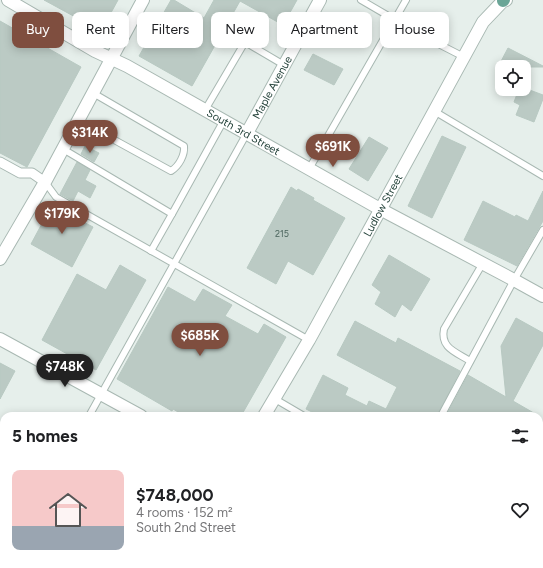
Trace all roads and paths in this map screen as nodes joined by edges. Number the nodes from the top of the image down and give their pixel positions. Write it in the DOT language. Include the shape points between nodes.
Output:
graph roads {
  1 [pos="8,0"];
  2 [pos="143,0"];
  3 [pos="320,0"];
  4 [pos="361,0"];
  5 [pos="406,0"];
  6 [pos="505,0"];
  7 [pos="381,12"];
  8 [pos="399,12"];
  9 [pos="380,45"];
  10 [pos="448,48"];
  11 [pos="464,56"];
  12 [pos="112,58"];
  13 [pos="284,65"];
  14 [pos="92,93"];
  15 [pos="205,110"];
  16 [pos="434,111"];
  17 [pos="78,120"];
  18 [pos="224,120"];
  19 [pos="247,133"];
  20 [pos="63,149"];
  21 [pos="0,162"];
  22 [pos="309,169"];
  23 [pos="543,176"];
  24 [pos="45,182"];
  25 [pos="380,209"];
  26 [pos="172,214"];
  27 [pos="543,230"];
  28 [pos="152,251"];
  29 [pos="0,259"];
  30 [pos="174,264"];
  31 [pos="483,264"];
  32 [pos="514,280"];
  33 [pos="543,296"];
  34 [pos="0,339"];
  35 [pos="309,340"];
  36 [pos="470,362"];
  37 [pos="101,394"];
  38 [pos="275,399"];
  39 [pos="91,412"];
  40 [pos="134,412"];
  41 [pos="267,412"];
  42 [pos="297,412"];
  43 [pos="443,412"];
  1 -- 12 [label="street, South 3rd Street" via="95,51"];
  2 -- 12 [label="street"];
  3 -- 13 [label="street, Maple Avenue"];
  4 -- 7 [label="lane"];
  5 -- 8 [label="lane"];
  6 -- 11 [label="street, Ludlow Street" via="483,22"];
  9 -- 22 [label="lane"];
  10 -- 11 [label="lane"];
  11 -- 16 [label="street, Ludlow Street"];
  12 -- 14 [label="street"];
  12 -- 15 [label="street, South 3rd Street"];
  13 -- 15 [label="lane" via="245,42"];
  13 -- 19 [label="street, Maple Avenue"];
  14 -- 17 [label="street"];
  14 -- 17 [label="lane" via="184,146 185,152 176,168 171,171"];
  15 -- 18 [label="street, South 3rd Street"];
  16 -- 23 [label="lane"];
  16 -- 25 [label="street, Ludlow Street"];
  17 -- 20 [label="street"];
  18 -- 19 [label="street, South 3rd Street"];
  18 -- 26 [label="lane"];
  19 -- 22 [label="street, South 3rd Street"];
  19 -- 30 [label="lane"];
  20 -- 24 [label="street"];
  20 -- 26 [label="lane"];
  21 -- 24 [label="street" via="20,173 32,172"];
  22 -- 25 [label="street, South 3rd Street"];
  24 -- 28 [label="lane" via="56,197"];
  24 -- 29 [label="street"];
  25 -- 31 [label="street, South 3rd Street"];
  25 -- 35 [label="street, Ludlow Street"];
  26 -- 28 [label="lane"];
  27 -- 32 [label="lane"];
  28 -- 30 [label="lane"];
  30 -- 35 [label="lane"];
  30 -- 37 [label="lane"];
  31 -- 32 [label="street, South 3rd Street"];
  31 -- 36 [label="lane" via="444,329 442,338 446,346"];
  32 -- 33 [label="street, South 3rd Street"];
  32 -- 36 [label="lane"];
  34 -- 37 [label="street"];
  35 -- 38 [label="street, Ludlow Street"];
  36 -- 43 [label="lane"];
  37 -- 39 [label="lane"];
  37 -- 40 [label="street"];
  38 -- 41 [label="street, Ludlow Street"];
  38 -- 42 [label="lane"];
}
